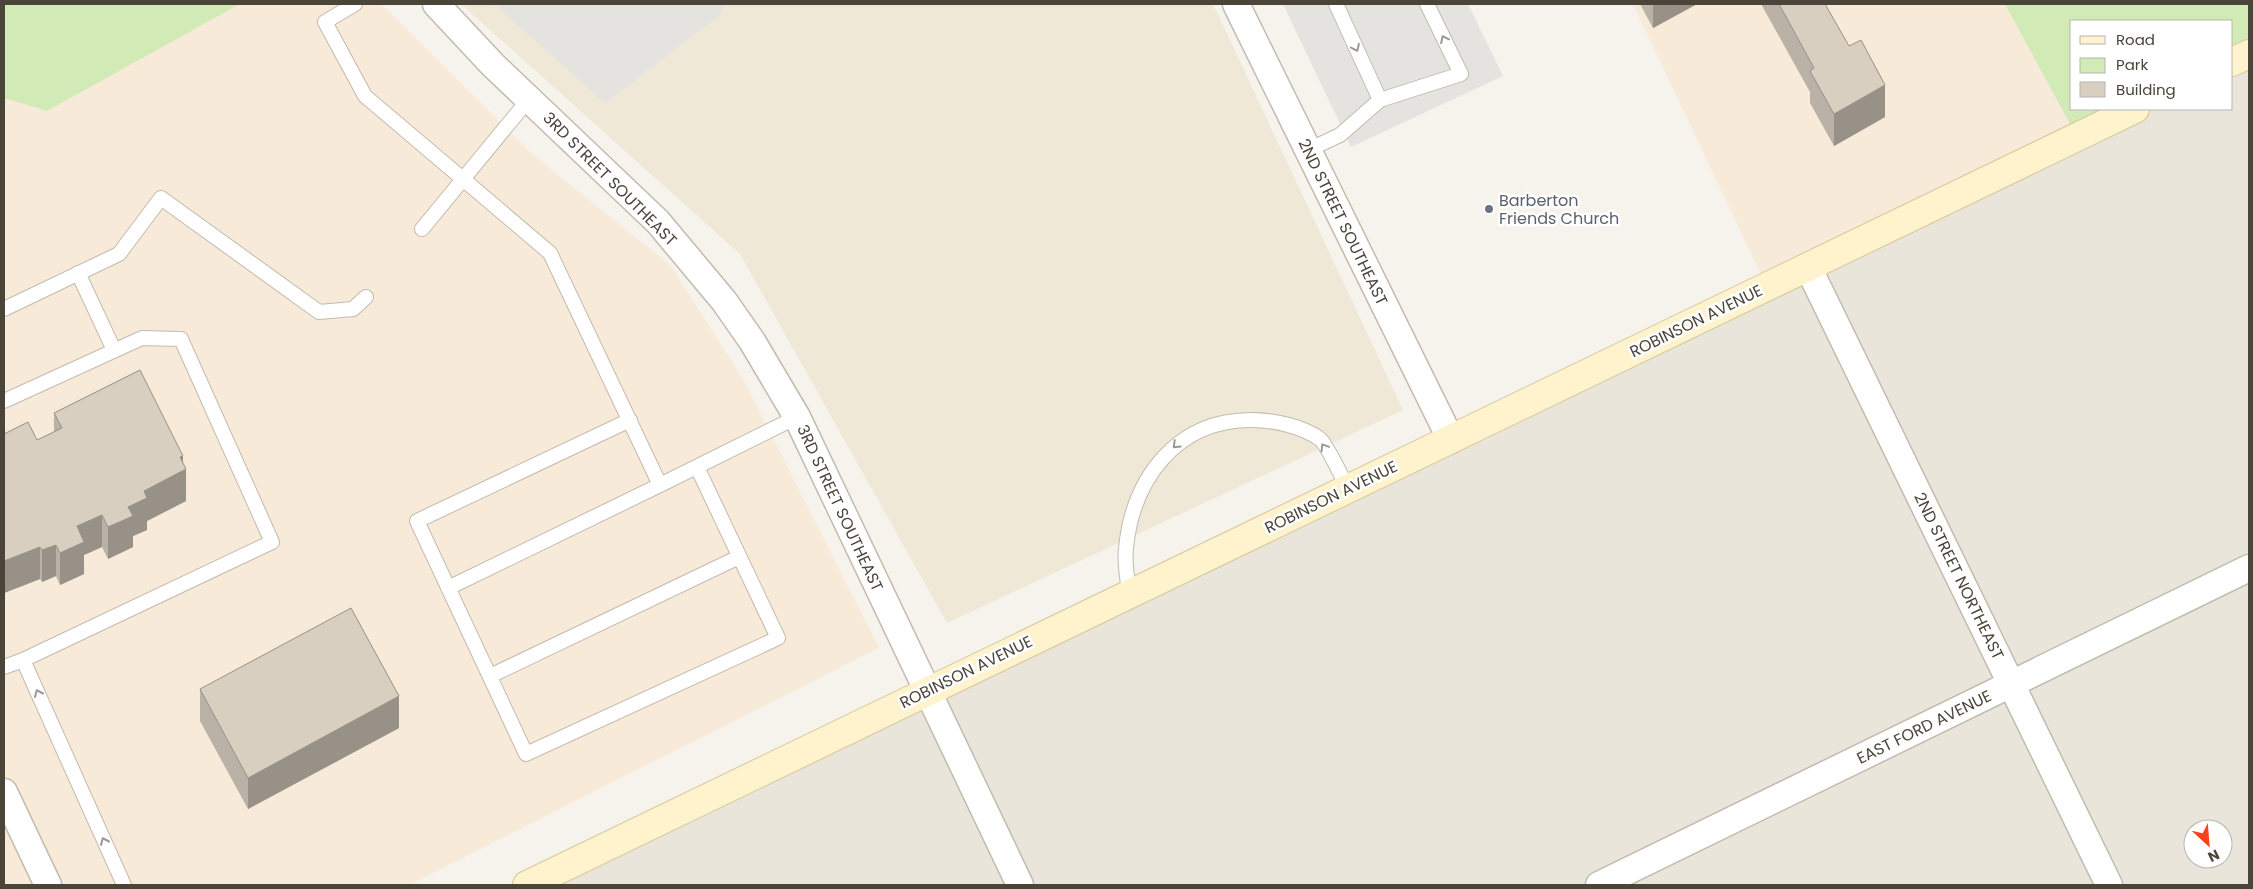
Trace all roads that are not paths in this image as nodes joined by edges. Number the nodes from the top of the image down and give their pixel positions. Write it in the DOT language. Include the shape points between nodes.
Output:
graph roads {
  1 [pos="355,4"];
  2 [pos="436,4"];
  3 [pos="1236,4"];
  4 [pos="1336,4"];
  5 [pos="1427,4"];
  6 [pos="2249,54"];
  7 [pos="2233,62"];
  8 [pos="529,99"];
  9 [pos="1380,100"];
  10 [pos="2133,110"];
  11 [pos="1308,150"];
  12 [pos="462,178"];
  13 [pos="422,229"];
  14 [pos="1808,267"];
  15 [pos="78,273"];
  16 [pos="366,297"];
  17 [pos="4,309"];
  18 [pos="114,350"];
  19 [pos="4,401"];
  20 [pos="797,417"];
  21 [pos="630,420"];
  22 [pos="1451,440"];
  23 [pos="697,467"];
  24 [pos="660,485"];
  25 [pos="1348,489"];
  26 [pos="739,557"];
  27 [pos="2249,568"];
  28 [pos="448,588"];
  29 [pos="1129,594"];
  30 [pos="23,660"];
  31 [pos="4,667"];
  32 [pos="490,676"];
  33 [pos="2011,684"];
  34 [pos="926,691"];
  35 [pos="4,792"];
  36 [pos="48,885"];
  37 [pos="124,885"];
  38 [pos="527,885"];
  39 [pos="1020,885"];
  40 [pos="1599,885"];
  41 [pos="2109,885"];
  1 -- 12 [label="lane" via="325,22 365,96"];
  2 -- 8 [label="street, 3RD STREET SOUTHEAST"];
  3 -- 11 [label="street, 2ND STREET SOUTHEAST"];
  4 -- 9 [label="lane, one-way"];
  9 -- 5 [label="lane, one-way" via="1461,74"];
  6 -- 7 [label="main road"];
  8 -- 12 [label="lane"];
  8 -- 20 [label="street, 3RD STREET SOUTHEAST" via="658,222 724,301"];
  9 -- 11 [label="lane" via="1340,134"];
  10 -- 14 [label="main road, ROBINSON AVENUE"];
  11 -- 22 [label="street, 2ND STREET SOUTHEAST"];
  12 -- 13 [label="lane"];
  12 -- 21 [label="lane" via="550,252"];
  14 -- 22 [label="main road, ROBINSON AVENUE"];
  14 -- 33 [label="street, 2ND STREET NORTHEAST"];
  15 -- 16 [label="lane" via="119,254 161,198 320,312 353,309"];
  15 -- 17 [label="lane"];
  15 -- 18 [label="lane"];
  18 -- 19 [label="lane"];
  18 -- 30 [label="lane" via="142,338 181,339 272,542"];
  20 -- 23 [label="lane"];
  20 -- 34 [label="street, 3RD STREET SOUTHEAST"];
  21 -- 24 [label="lane"];
  21 -- 28 [label="lane" via="417,521"];
  22 -- 25 [label="main road, ROBINSON AVENUE"];
  23 -- 24 [label="lane"];
  23 -- 26 [label="lane"];
  24 -- 28 [label="lane"];
  25 -- 29 [label="main road, ROBINSON AVENUE"];
  25 -- 29 [label="lane, one-way" via="1321,440 1269,420 1236,420 1183,438 1157,464 1137,501 1125,551"];
  26 -- 32 [label="lane"];
  26 -- 32 [label="lane" via="778,638 526,754"];
  27 -- 33 [label="street, EAST FORD AVENUE"];
  28 -- 32 [label="lane"];
  29 -- 34 [label="main road, ROBINSON AVENUE"];
  30 -- 31 [label="lane"];
  37 -- 30 [label="lane, one-way"];
  33 -- 40 [label="street, EAST FORD AVENUE"];
  33 -- 41 [label="street, 2ND STREET NORTHEAST"];
  34 -- 38 [label="main road, ROBINSON AVENUE"];
  34 -- 39 [label="street, 3RD STREET SOUTHEAST"];
  35 -- 36 [label="street"];
}
